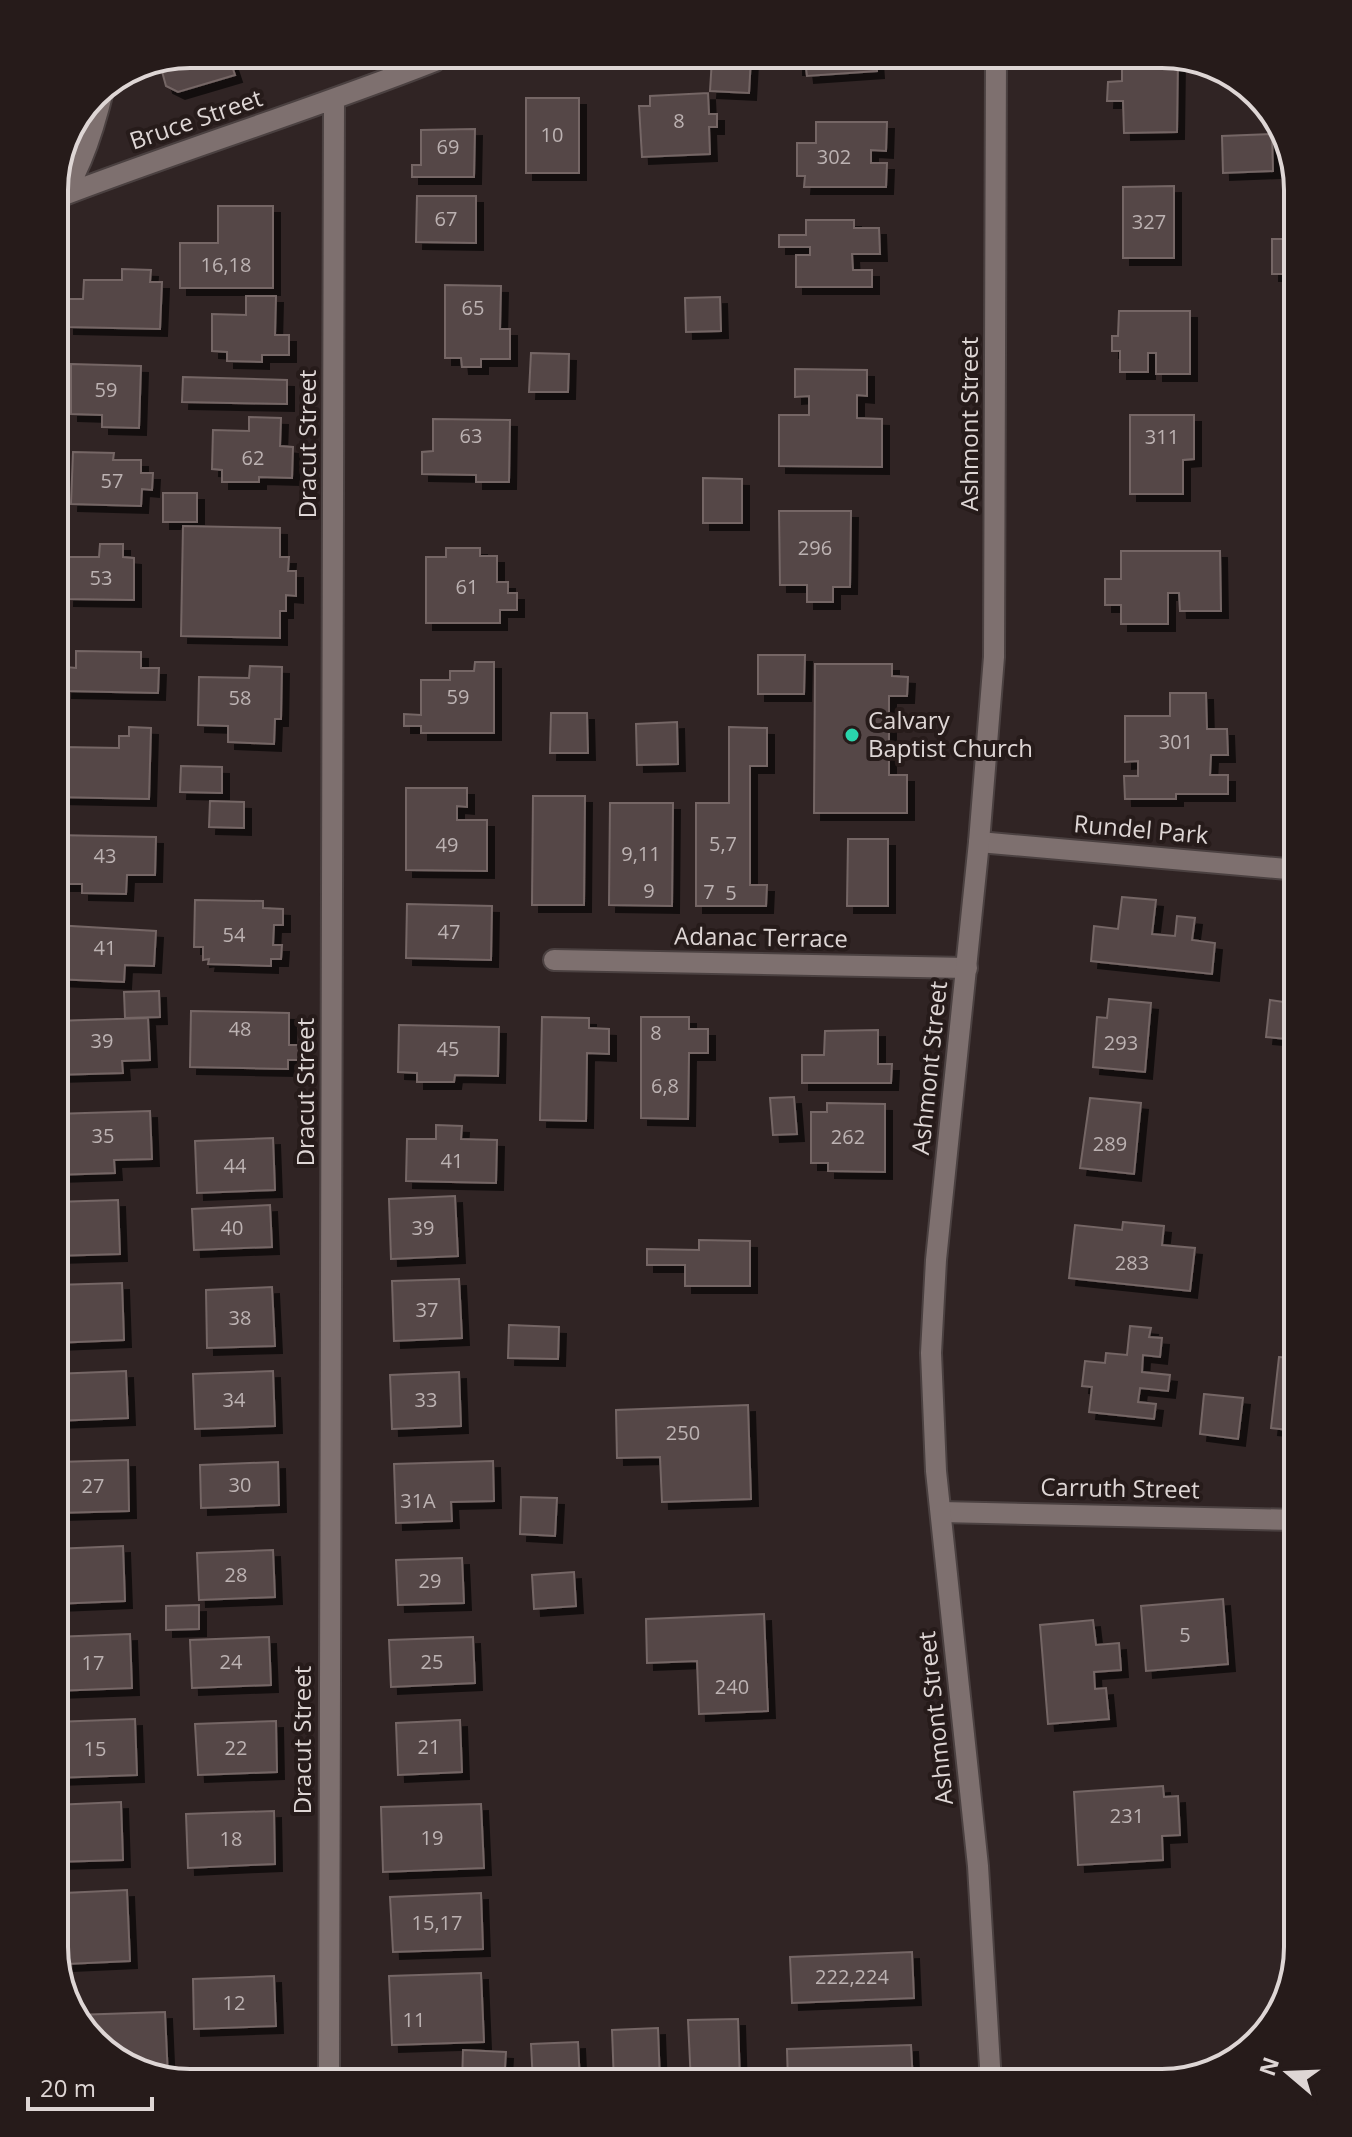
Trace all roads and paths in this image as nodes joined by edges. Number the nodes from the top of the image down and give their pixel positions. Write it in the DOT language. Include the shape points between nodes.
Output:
graph roads {
  1 [pos="417,68"];
  2 [pos="996,68"];
  3 [pos="334,101"];
  4 [pos="99,110"];
  5 [pos="68,181"];
  6 [pos="68,197"];
  7 [pos="979,842"];
  8 [pos="1284,869"];
  9 [pos="554,960"];
  10 [pos="967,968"];
  11 [pos="941,1512"];
  12 [pos="1284,1520"];
  13 [pos="329,2069"];
  14 [pos="990,2069"];
  1 -- 3 [label="street, Bruce Street"];
  2 -- 7 [label="street, Ashmont Street" via="994,657"];
  3 -- 6 [label="street, Bruce Street" via="151,162"];
  3 -- 13 [label="street, Dracut Street"];
  4 -- 5 [label="street"];
  7 -- 8 [label="street, Rundel Park"];
  7 -- 10 [label="street, Ashmont Street"];
  9 -- 10 [label="street, Adanac Terrace"];
  10 -- 11 [label="street, Ashmont Street" via="933,1308 932,1397"];
  11 -- 12 [label="street, Carruth Street"];
  11 -- 14 [label="street, Ashmont Street" via="978,1866"];
}
